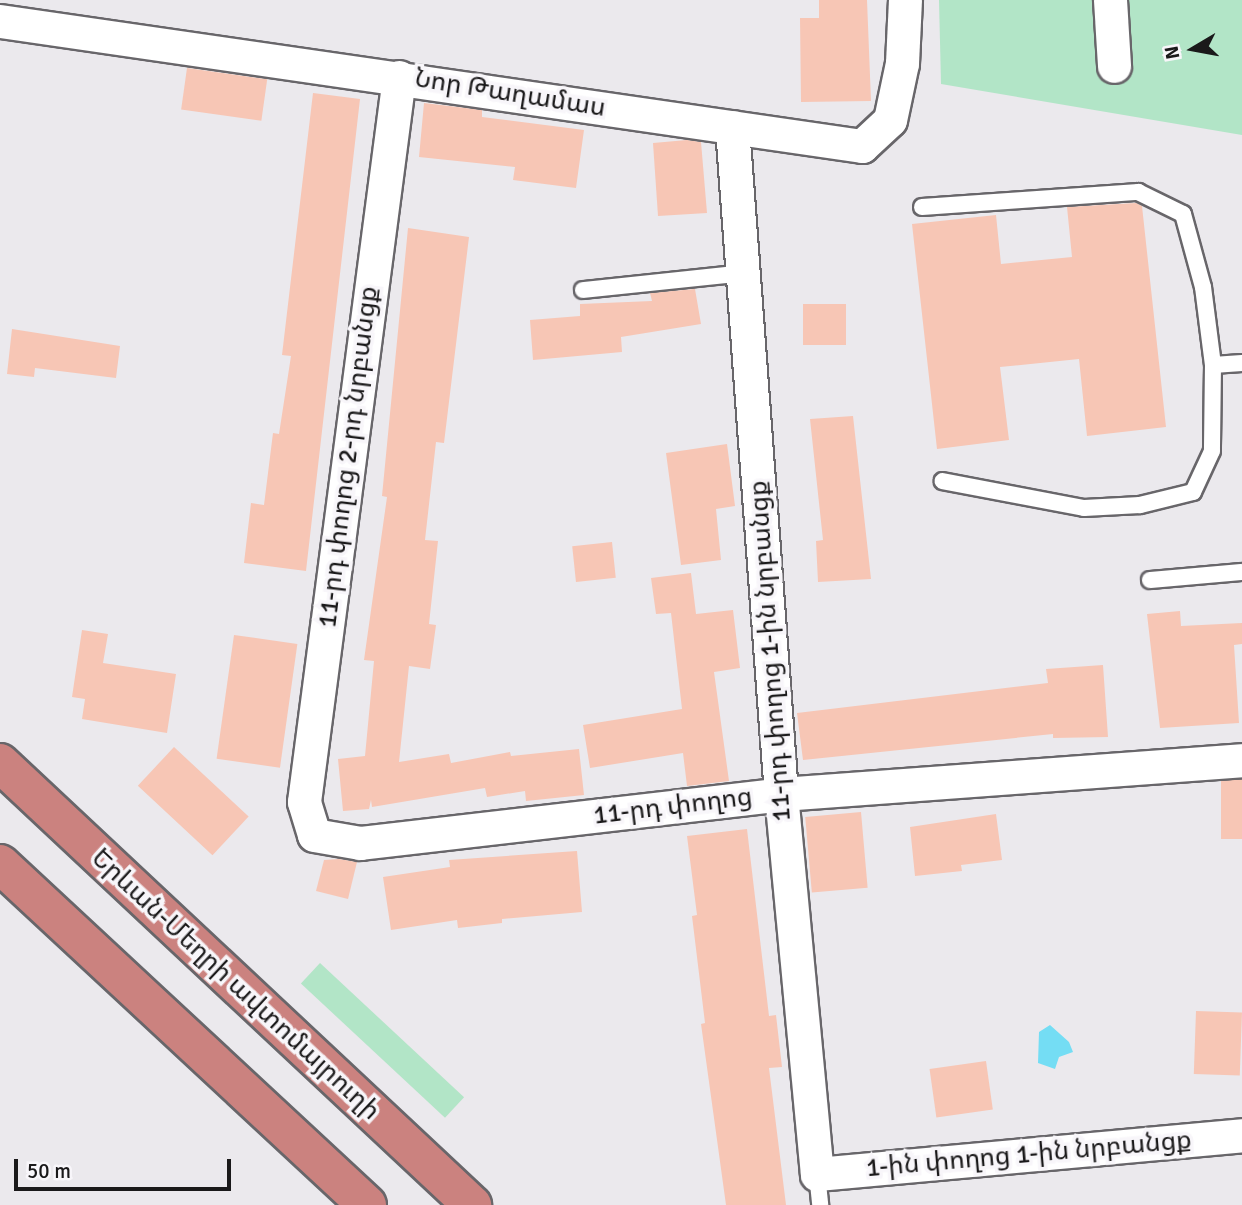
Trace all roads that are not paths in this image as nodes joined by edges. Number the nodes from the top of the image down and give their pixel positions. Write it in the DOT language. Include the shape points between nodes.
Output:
graph roads {
  1 [pos="905,0"];
  2 [pos="1110,0"];
  3 [pos="0,21"];
  4 [pos="1114,66"];
  5 [pos="399,77"];
  6 [pos="732,127"];
  7 [pos="922,207"];
  8 [pos="744,274"];
  9 [pos="583,289"];
  10 [pos="1242,363"];
  11 [pos="1213,365"];
  12 [pos="943,481"];
  13 [pos="1242,572"];
  14 [pos="1150,580"];
  15 [pos="1242,760"];
  16 [pos="0,763"];
  17 [pos="781,794"];
  18 [pos="314,835"];
  19 [pos="0,864"];
  20 [pos="1242,1135"];
  21 [pos="819,1190"];
  22 [pos="367,1205"];
  23 [pos="472,1205"];
  1 -- 6 [label="street, Նոր Թաղամաս" via="902,63 890,120 862,146"];
  2 -- 4 [label="street"];
  3 -- 5 [label="street, Նոր Թաղամաս"];
  5 -- 6 [label="street, Նոր Թաղամաս"];
  5 -- 18 [label="street, 11-րդ փողոց 2-րդ նրբանցք" via="304,802"];
  6 -- 8 [label="street, 11-րդ փողոց 1-ին նրբանցք"];
  7 -- 11 [label="lane" via="1138,192 1183,214 1203,287"];
  8 -- 9 [label="lane"];
  8 -- 17 [label="street, 11-րդ փողոց 1-ին նրբանցք"];
  10 -- 11 [label="lane"];
  11 -- 12 [label="lane" via="1212,451 1194,492 1140,505 1084,508"];
  13 -- 14 [label="lane"];
  15 -- 17 [label="street, 11-րդ փողոց"];
  16 -- 23 [label="highway, Երևան-Մեղրի ավտոմայրուղի"];
  17 -- 18 [label="street, 11-րդ փողոց" via="360,843"];
  17 -- 21 [label="street, 11-րդ փողոց 1-ին նրբանցք"];
  19 -- 22 [label="highway"];
  20 -- 21 [label="street, 1-ին փողոց 1-ին նրբանցք"];
}
